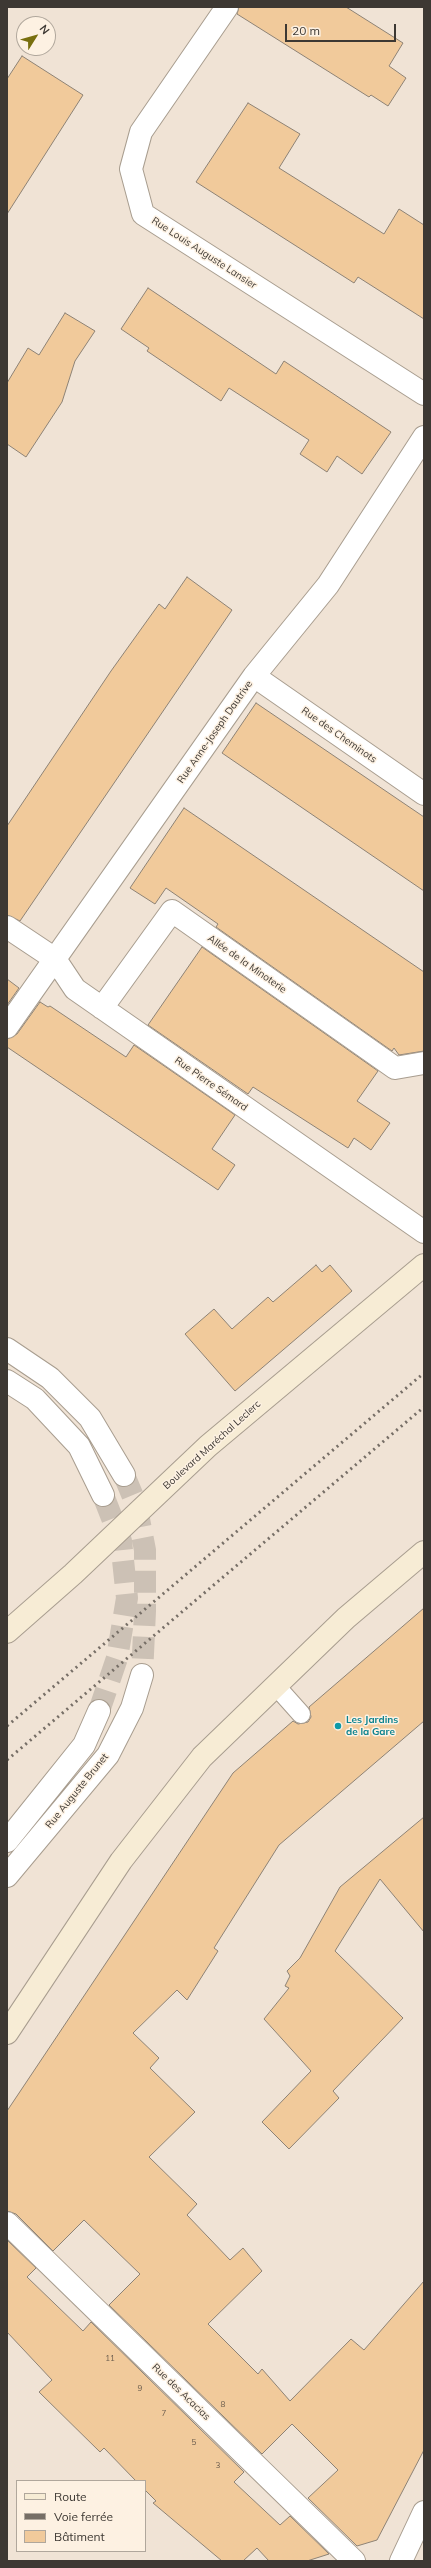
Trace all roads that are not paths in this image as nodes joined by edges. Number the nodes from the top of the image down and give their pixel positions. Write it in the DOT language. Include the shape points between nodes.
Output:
graph roads {
  1 [pos="227,7"];
  2 [pos="424,394"];
  3 [pos="424,437"];
  4 [pos="254,676"];
  5 [pos="424,794"];
  6 [pos="7,927"];
  7 [pos="55,959"];
  8 [pos="102,1008"];
  9 [pos="7,1027"];
  10 [pos="424,1063"];
  11 [pos="424,1232"];
  12 [pos="424,1265"];
  13 [pos="7,1349"];
  14 [pos="7,1381"];
  15 [pos="124,1475"];
  16 [pos="104,1496"];
  17 [pos="424,1552"];
  18 [pos="7,1632"];
  19 [pos="142,1675"];
  20 [pos="276,1686"];
  21 [pos="99,1711"];
  22 [pos="301,1714"];
  23 [pos="7,1841"];
  24 [pos="7,1876"];
  25 [pos="7,2033"];
  26 [pos="7,2223"];
  27 [pos="424,2512"];
  28 [pos="354,2561"];
  29 [pos="401,2561"];
  1 -- 2 [label="street, Rue Louis Auguste Lansier" via="141,132 131,169 143,214"];
  3 -- 4 [label="street, Rue Anne-Joseph Dautrive" via="328,585"];
  4 -- 5 [label="street, Rue des Cheminots"];
  4 -- 7 [label="street, Rue Anne-Joseph Dautrive"];
  6 -- 7 [label="street, Rue Pierre Sémard"];
  7 -- 8 [label="street, Rue Pierre Sémard" via="75,989"];
  7 -- 9 [label="street, Rue Anne-Joseph Dautrive"];
  8 -- 10 [label="street, Allée de la Minoterie" via="172,911 395,1068"];
  8 -- 11 [label="street, Rue Pierre Sémard"];
  12 -- 18 [label="street, Boulevard Maréchal Leclerc" via="208,1446 45,1600"];
  13 -- 15 [label="street" via="50,1378 90,1418"];
  14 -- 16 [label="street" via="35,1398 79,1446"];
  17 -- 20 [label="street" via="346,1618"];
  19 -- 24 [label="street, Rue Auguste Brunet" via="132,1708 108,1755"];
  20 -- 22 [label="lane"];
  20 -- 25 [label="street" via="202,1757 121,1861"];
  21 -- 23 [label="street" via="84,1745"];
  26 -- 28 [label="street, Rue des Acacias"];
  27 -- 29 [label="street"];
}
